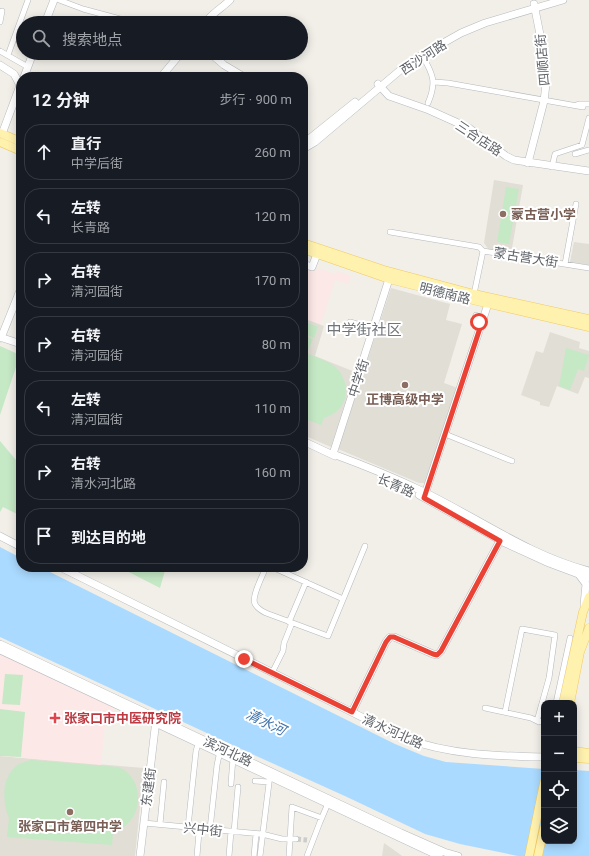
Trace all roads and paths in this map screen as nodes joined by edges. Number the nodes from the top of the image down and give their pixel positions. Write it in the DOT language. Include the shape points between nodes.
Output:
graph roads {
  1 [pos="28,0"];
  2 [pos="54,0"];
  3 [pos="60,0"];
  4 [pos="230,0"];
  5 [pos="547,0"];
  6 [pos="563,0"];
  7 [pos="535,6"];
  8 [pos="2,11"];
  9 [pos="22,16"];
  10 [pos="48,16"];
  11 [pos="109,16"];
  12 [pos="210,16"];
  13 [pos="0,22"];
  14 [pos="16,33"];
  15 [pos="0,51"];
  16 [pos="8,55"];
  17 [pos="422,55"];
  18 [pos="16,60"];
  19 [pos="16,60"];
  20 [pos="30,60"];
  21 [pos="175,60"];
  22 [pos="218,60"];
  23 [pos="0,65"];
  24 [pos="28,67"];
  25 [pos="26,72"];
  26 [pos="165,72"];
  27 [pos="236,72"];
  28 [pos="16,77"];
  29 [pos="434,82"];
  30 [pos="379,85"];
  31 [pos="16,98"];
  32 [pos="544,101"];
  33 [pos="428,104"];
  34 [pos="589,104"];
  35 [pos="574,106"];
  36 [pos="583,108"];
  37 [pos="589,118"];
  38 [pos="1,136"];
  39 [pos="16,140"];
  40 [pos="308,140"];
  41 [pos="308,146"];
  42 [pos="16,147"];
  43 [pos="589,150"];
  44 [pos="575,154"];
  45 [pos="528,163"];
  46 [pos="552,167"];
  47 [pos="589,171"];
  48 [pos="576,204"];
  49 [pos="390,232"];
  50 [pos="308,245"];
  51 [pos="308,251"];
  52 [pos="483,251"];
  53 [pos="317,254"];
  54 [pos="565,264"];
  55 [pos="308,266"];
  56 [pos="361,266"];
  57 [pos="589,268"];
  58 [pos="389,279"];
  59 [pos="476,297"];
  60 [pos="16,300"];
  61 [pos="488,304"];
  62 [pos="589,319"];
  63 [pos="350,322"];
  64 [pos="589,327"];
  65 [pos="374,329"];
  66 [pos="1,338"];
  67 [pos="16,342"];
  68 [pos="470,348"];
  69 [pos="467,363"];
  70 [pos="461,377"];
  71 [pos="445,434"];
  72 [pos="308,443"];
  73 [pos="333,454"];
  74 [pos="512,461"];
  75 [pos="424,495"];
  76 [pos="0,536"];
  77 [pos="501,538"];
  78 [pos="16,544"];
  79 [pos="365,546"];
  80 [pos="589,571"];
  81 [pos="70,572"];
  82 [pos="264,572"];
  83 [pos="283,572"];
  84 [pos="574,573"];
  85 [pos="589,578"];
  86 [pos="306,582"];
  87 [pos="589,597"];
  88 [pos="343,599"];
  89 [pos="583,612"];
  90 [pos="291,622"];
  91 [pos="589,628"];
  92 [pos="570,638"];
  93 [pos="0,644"];
  94 [pos="0,650"];
  95 [pos="272,673"];
  96 [pos="549,678"];
  97 [pos="564,681"];
  98 [pos="557,700"];
  99 [pos="563,700"];
  100 [pos="571,700"];
  101 [pos="485,708"];
  102 [pos="352,712"];
  103 [pos="505,712"];
  104 [pos="156,721"];
  105 [pos="537,721"];
  106 [pos="541,722"];
  107 [pos="199,741"];
  108 [pos="220,751"];
  109 [pos="577,751"];
  110 [pos="589,753"];
  111 [pos="234,757"];
  112 [pos="541,757"];
  113 [pos="577,758"];
  114 [pos="589,759"];
  115 [pos="270,777"];
  116 [pos="255,781"];
  117 [pos="164,782"];
  118 [pos="231,784"];
  119 [pos="238,787"];
  120 [pos="541,798"];
  121 [pos="329,802"];
  122 [pos="322,818"];
  123 [pos="144,823"];
  124 [pos="160,824"];
  125 [pos="188,827"];
  126 [pos="210,829"];
  127 [pos="232,831"];
  128 [pos="199,832"];
  129 [pos="256,834"];
  130 [pos="262,834"];
  131 [pos="290,839"];
  132 [pos="296,840"];
  133 [pos="541,842"];
  134 [pos="140,856"];
  135 [pos="197,856"];
  136 [pos="229,856"];
  137 [pos="254,856"];
  138 [pos="260,856"];
  139 [pos="289,856"];
  140 [pos="308,856"];
  141 [pos="439,856"];
  142 [pos="458,856"];
  143 [pos="529,856"];
  144 [pos="538,856"];
  1 -- 9 [label="street"];
  2 -- 10 [label="street"];
  3 -- 11 [label="street"];
  4 -- 12 [label="street"];
  5 -- 7 [label="street, 西沙河路"];
  6 -- 7 [label="street, 西沙河路"];
  7 -- 17 [label="street, 西沙河路" via="485,23"];
  7 -- 30 [label="street, 西沙河路" via="500,14 458,30 399,66"];
  7 -- 32 [label="street, 四顺店街" via="545,60"];
  8 -- 13 [label="street"];
  14 -- 16 [label="street"];
  15 -- 16 [label="street"];
  16 -- 19 [label="street"];
  17 -- 29 [label="street" via="432,72"];
  17 -- 30 [label="street, 西沙河路"];
  18 -- 24 [label="street"];
  20 -- 24 [label="street"];
  21 -- 26 [label="street"];
  22 -- 27 [label="street"];
  23 -- 28 [label="street"];
  24 -- 25 [label="street"];
  29 -- 32 [label="street"];
  29 -- 33 [label="street"];
  30 -- 40 [label="street, 西沙河路"];
  30 -- 41 [label="street, 西沙河路"];
  30 -- 45 [label="street, 三合店路" via="389,96 469,128 506,156"];
  31 -- 38 [label="street"];
  32 -- 35 [label="street"];
  32 -- 45 [label="street, 四顺店街"];
  34 -- 35 [label="street"];
  35 -- 36 [label="street"];
  37 -- 46 [label="street" via="582,145 555,154"];
  38 -- 39 [label="main road"];
  38 -- 42 [label="main road"];
  43 -- 44 [label="street"];
  45 -- 46 [label="street, 三合店路"];
  46 -- 47 [label="street, 三合店路"];
  48 -- 54 [label="street"];
  49 -- 52 [label="street" via="479,247"];
  50 -- 56 [label="main road, 明德南路"];
  51 -- 53 [label="main road, 明德南路"];
  52 -- 54 [label="street, 蒙古营大街"];
  52 -- 59 [label="street, 蒙古营大街"];
  53 -- 55 [label="street" via="312,267"];
  53 -- 56 [label="main road, 明德南路"];
  54 -- 57 [label="street, 蒙古营大街"];
  56 -- 58 [label="main road, 明德南路"];
  56 -- 59 [label="main road, 明德南路" via="384,270"];
  58 -- 59 [label="main road, 明德南路"];
  58 -- 65 [label="street, 中学街"];
  59 -- 61 [label="main road, 明德南路"];
  59 -- 62 [label="main road, 明德南路"];
  60 -- 66 [label="street"];
  61 -- 64 [label="main road, 明德南路"];
  61 -- 69 [label="street" via="476,320"];
  63 -- 65 [label="street"];
  65 -- 73 [label="street, 中学街"];
  66 -- 67 [label="street"];
  68 -- 69 [label="street"];
  69 -- 70 [label="street"];
  69 -- 71 [label="street"];
  71 -- 74 [label="street"];
  71 -- 75 [label="street"];
  72 -- 73 [label="street, 长青路"];
  73 -- 75 [label="street, 长青路" via="345,463"];
  75 -- 77 [label="street, 长青路"];
  76 -- 78 [label="street"];
  77 -- 80 [label="street, 长青路"];
  77 -- 84 [label="street, 长青路"];
  77 -- 102 [label="street" via="441,651 437,655 433,654 390,637"];
  79 -- 88 [label="street"];
  81 -- 95 [label="street, 清水河北路"];
  82 -- 90 [label="street" via="254,595 254,603 266,613"];
  83 -- 86 [label="street"];
  84 -- 85 [label="street, 长青路"];
  84 -- 89 [label="street" via="581,576 586,584"];
  86 -- 88 [label="street"];
  86 -- 90 [label="street"];
  87 -- 89 [label="main road"];
  88 -- 90 [label="street" via="328,636"];
  89 -- 97 [label="main road"];
  90 -- 95 [label="street"];
  91 -- 100 [label="main road" via="579,655"];
  92 -- 97 [label="street"];
  93 -- 104 [label="street, 滨河北路"];
  94 -- 104 [label="street, 滨河北路"];
  95 -- 102 [label="street, 清水河北路"];
  96 -- 97 [label="street"];
  96 -- 103 [label="street" via="555,635 522,628"];
  96 -- 105 [label="street"];
  97 -- 98 [label="street"];
  97 -- 99 [label="main road"];
  101 -- 103 [label="street"];
  102 -- 112 [label="street, 清水河北路" via="404,738 438,749 470,754"];
  103 -- 105 [label="street"];
  104 -- 107 [label="street, 滨河北路"];
  104 -- 123 [label="street, 东建街"];
  105 -- 106 [label="street"];
  107 -- 108 [label="street, 滨河北路"];
  107 -- 125 [label="street"];
  108 -- 111 [label="street, 滨河北路"];
  108 -- 126 [label="street"];
  109 -- 110 [label="main road"];
  111 -- 115 [label="street, 滨河北路"];
  111 -- 118 [label="street"];
  113 -- 114 [label="main road"];
  115 -- 116 [label="street"];
  115 -- 121 [label="street, 滨河北路"];
  115 -- 130 [label="street"];
  117 -- 124 [label="street"];
  119 -- 127 [label="street"];
  120 -- 143 [label="main road"];
  121 -- 122 [label="street"];
  121 -- 141 [label="street, 滨河北路"];
  121 -- 142 [label="street, 滨河北路"];
  122 -- 131 [label="street" via="292,807"];
  122 -- 140 [label="street" via="310,840"];
  123 -- 124 [label="street, 兴中街"];
  123 -- 134 [label="street, 东建街"];
  124 -- 125 [label="street, 兴中街"];
  125 -- 126 [label="street, 兴中街"];
  126 -- 127 [label="street, 兴中街"];
  127 -- 129 [label="street, 兴中街"];
  127 -- 136 [label="street"];
  128 -- 135 [label="street"];
  129 -- 130 [label="street, 兴中街"];
  129 -- 137 [label="street"];
  130 -- 131 [label="street, 兴中街"];
  130 -- 138 [label="street"];
  131 -- 132 [label="street, 兴中街"];
  131 -- 139 [label="street"];
  133 -- 144 [label="main road"];
}
